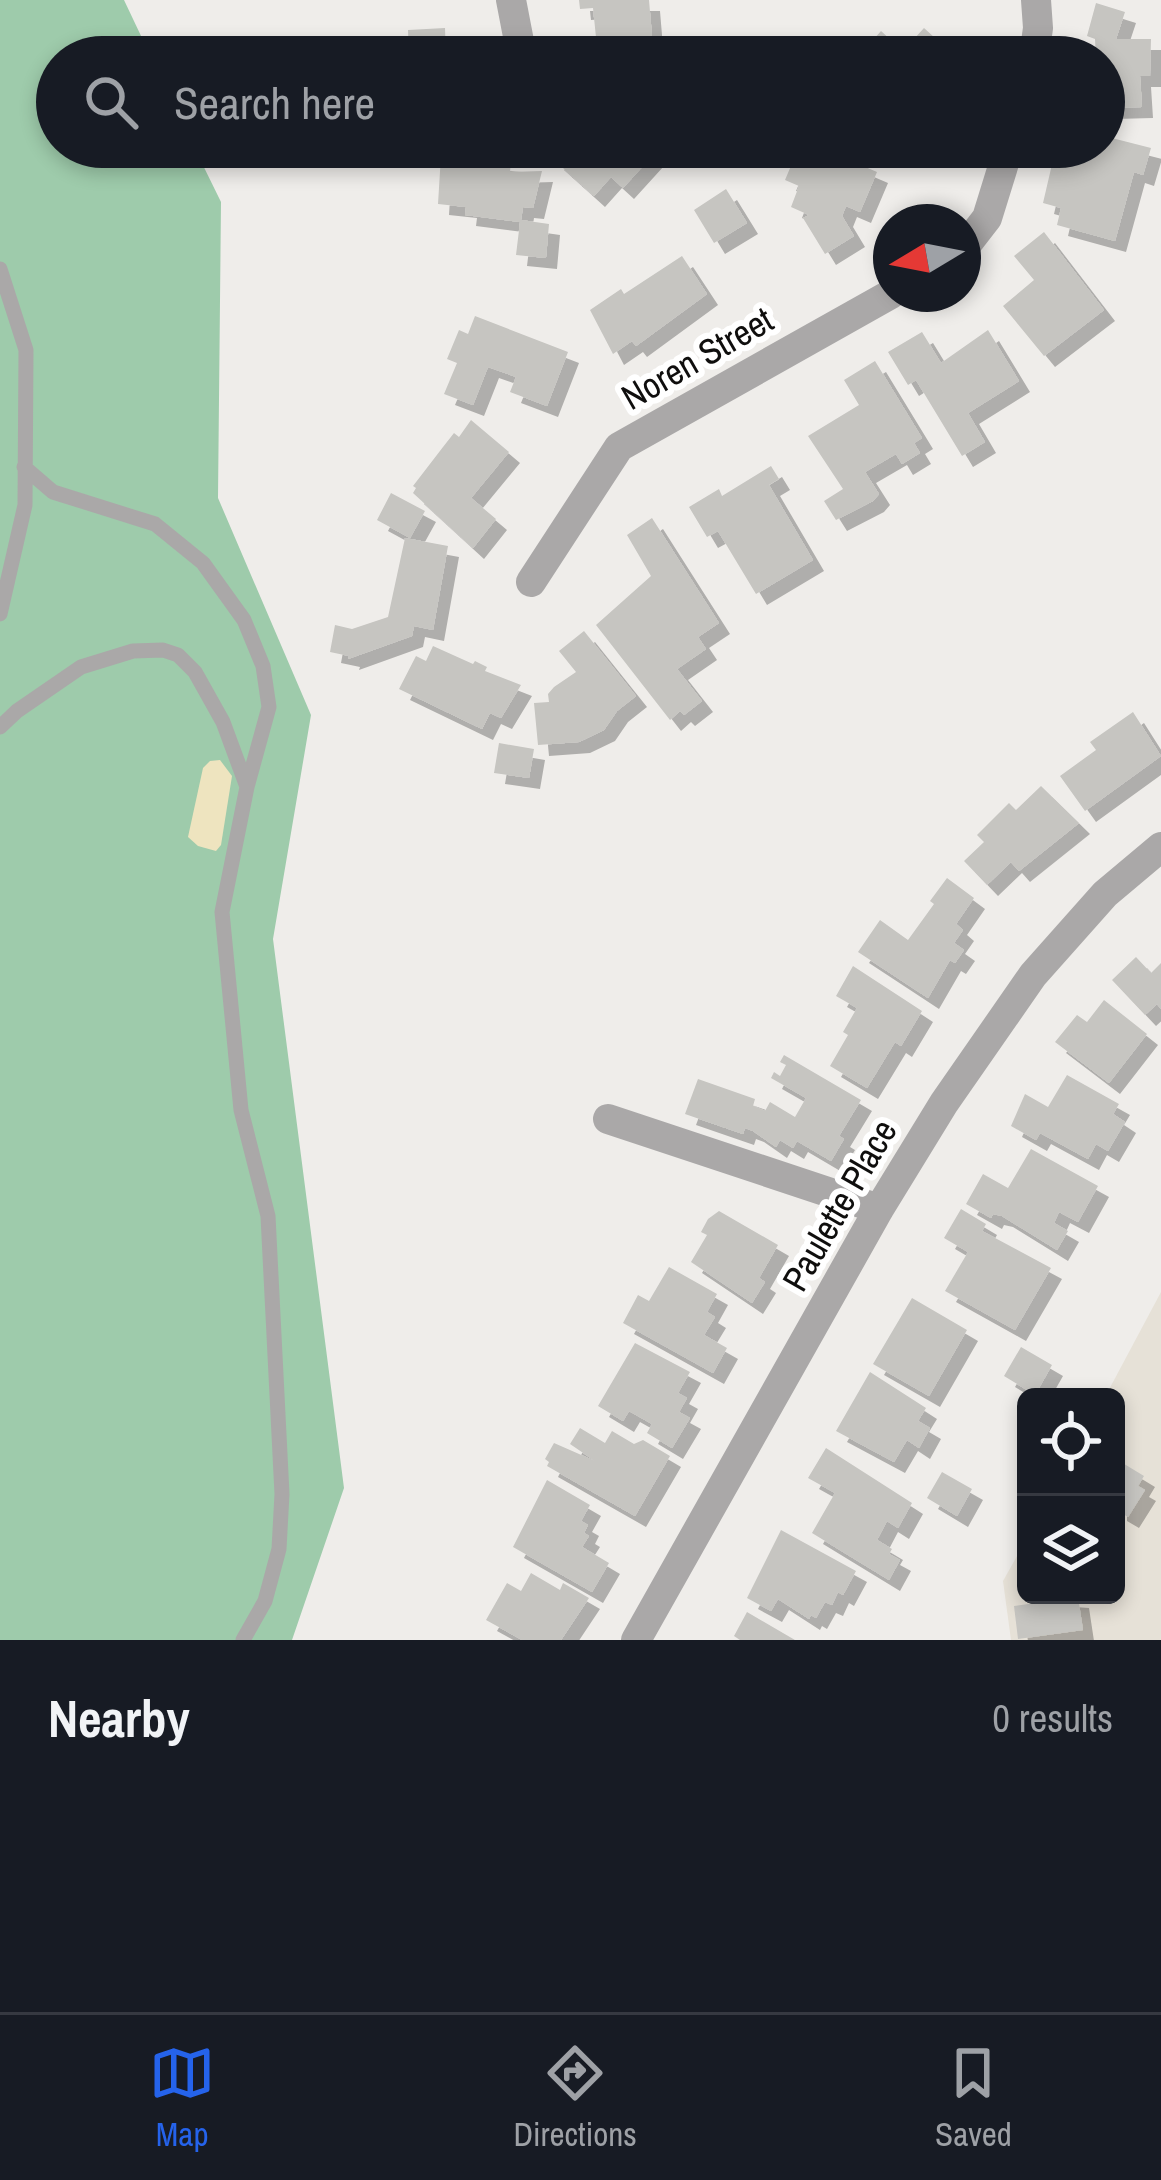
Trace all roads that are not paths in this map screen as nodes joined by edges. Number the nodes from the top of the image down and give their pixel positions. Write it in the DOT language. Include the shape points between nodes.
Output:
graph roads {
  1 [pos="511,0"];
  2 [pos="1036,0"];
  3 [pos="518,36"];
  4 [pos="1037,36"];
  5 [pos="1003,168"];
  6 [pos="981,225"];
  7 [pos="0,269"];
  8 [pos="873,303"];
  9 [pos="24,467"];
  10 [pos="531,582"];
  11 [pos="0,614"];
  12 [pos="0,727"];
  13 [pos="247,787"];
  14 [pos="1161,848"];
  15 [pos="608,1119"];
  16 [pos="879,1209"];
  17 [pos="243,1640"];
  18 [pos="636,1640"];
  1 -- 3 [label="street"];
  2 -- 4 [label="street"];
  5 -- 6 [label="street"];
  7 -- 9 [label="lane" via="26,350"];
  8 -- 10 [label="street, Noren Street" via="619,447"];
  9 -- 11 [label="lane" via="25,505"];
  9 -- 13 [label="lane" via="53,492 154,524 203,563 244,620 263,666 268,707"];
  12 -- 13 [label="lane" via="81,667 163,650 195,672"];
  13 -- 17 [label="lane" via="222,912 241,1110 268,1216 282,1494 265,1601"];
  14 -- 16 [label="street, Paulette Place" via="1105,894 1033,975"];
  15 -- 16 [label="street"];
  16 -- 18 [label="street, Paulette Place"];
}
